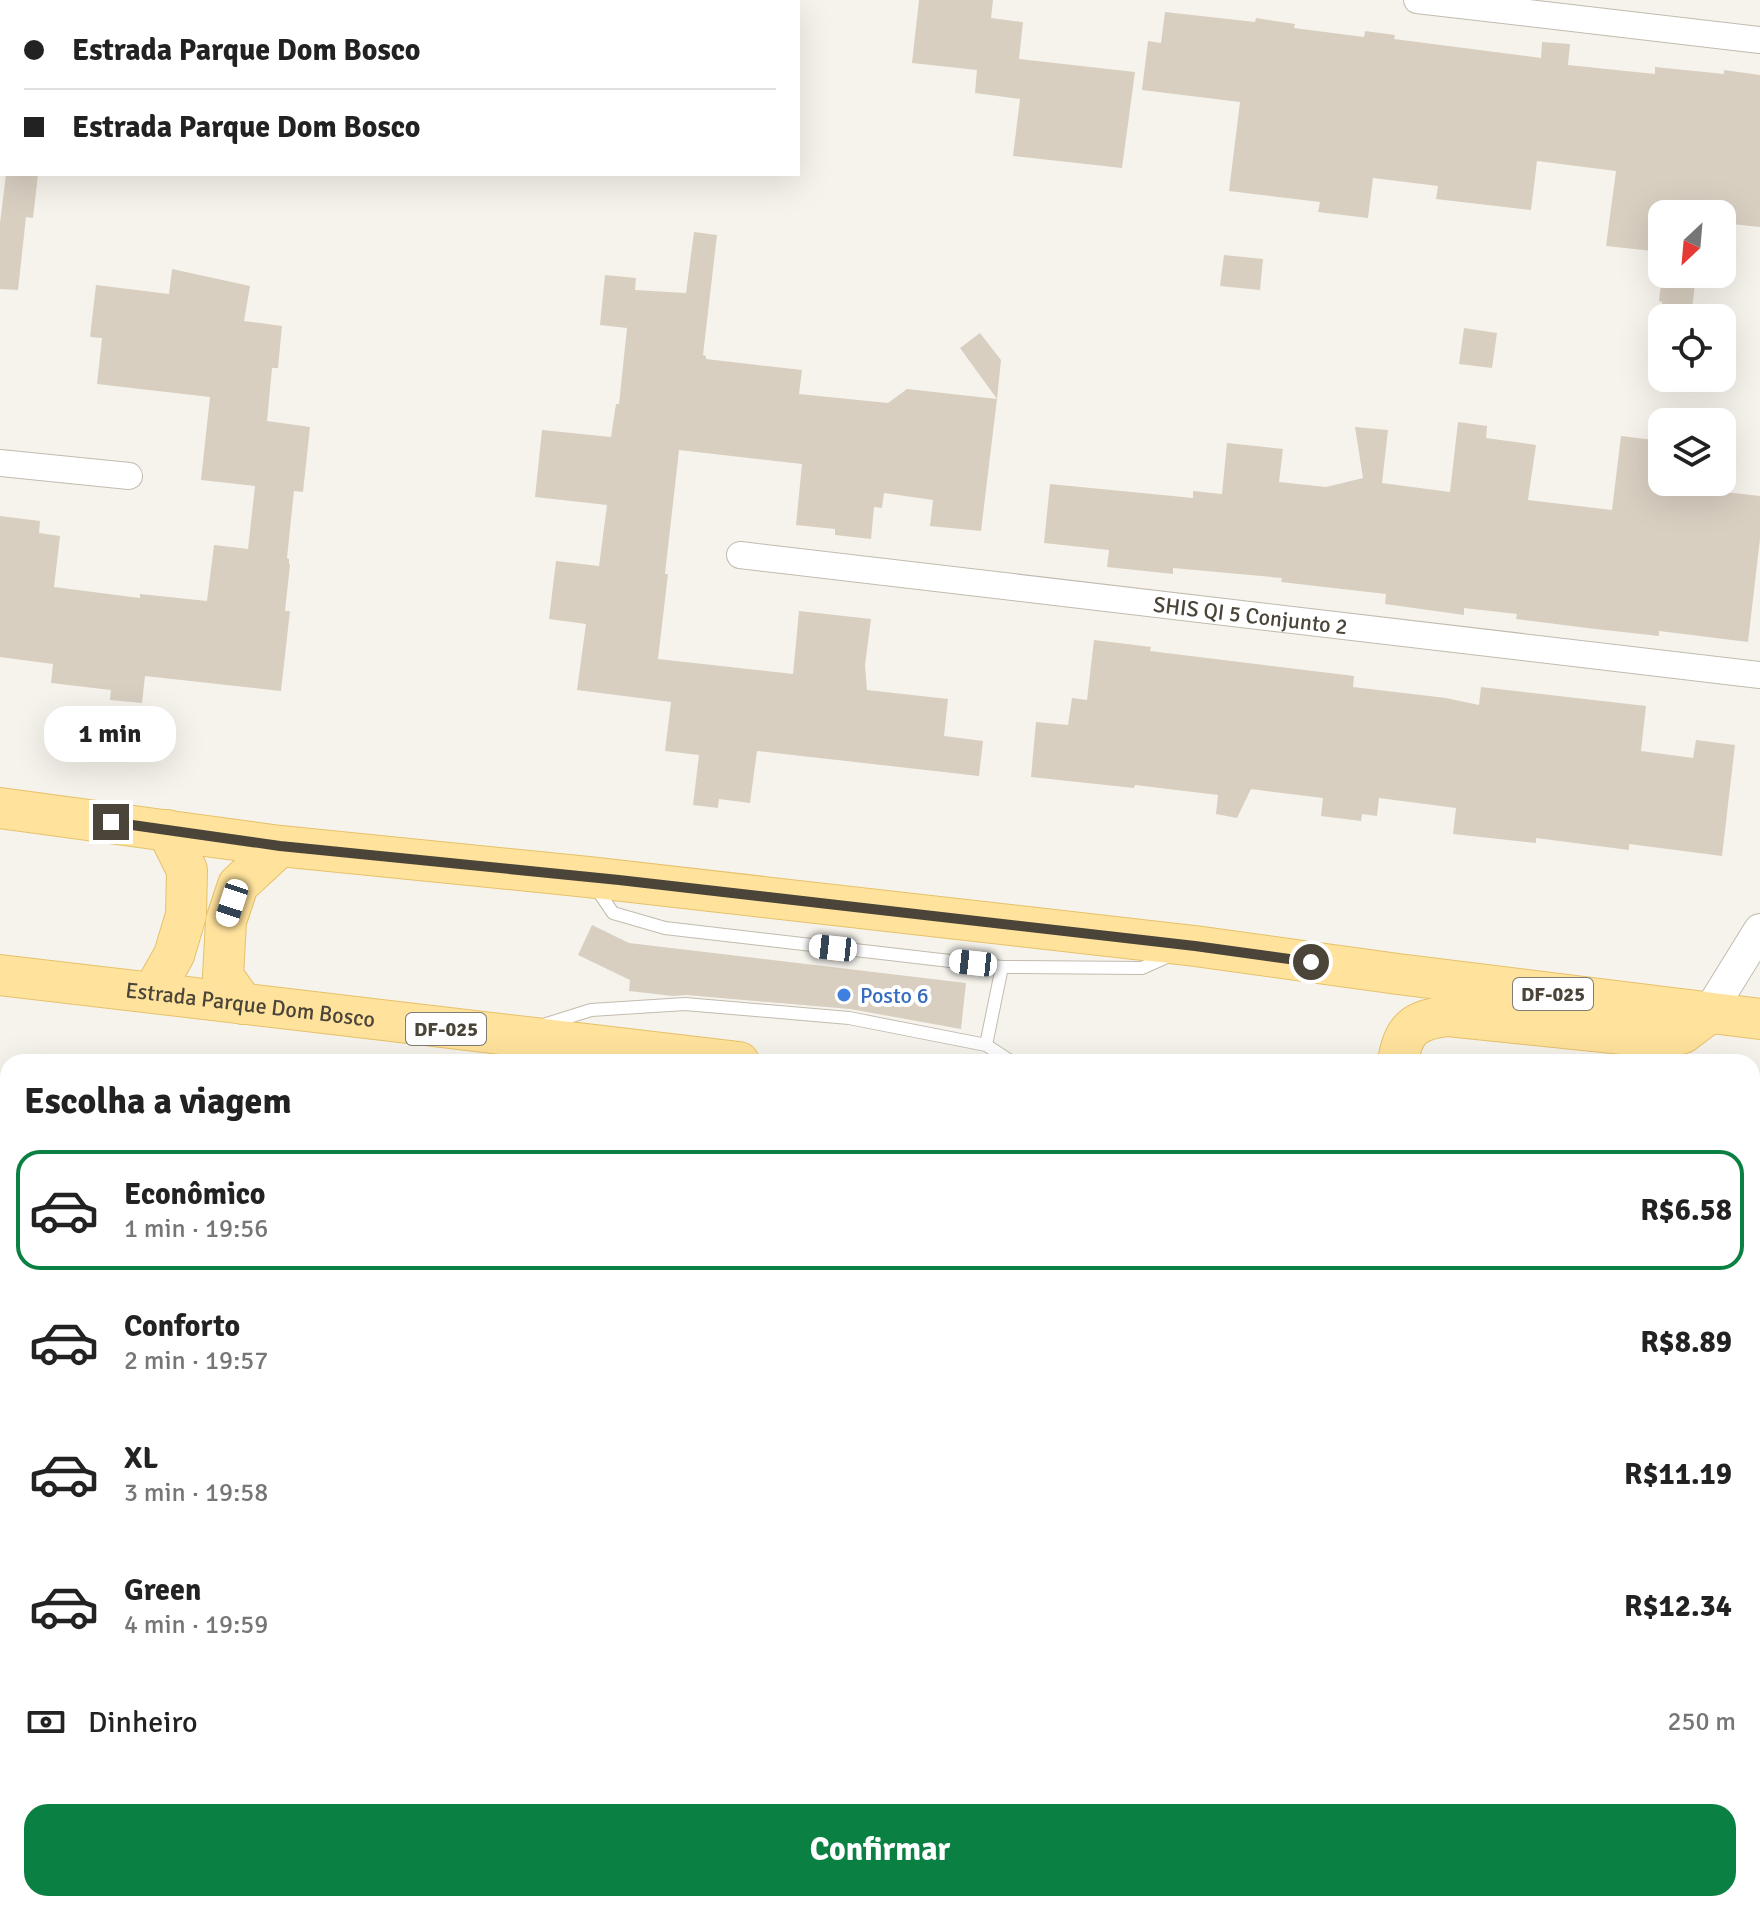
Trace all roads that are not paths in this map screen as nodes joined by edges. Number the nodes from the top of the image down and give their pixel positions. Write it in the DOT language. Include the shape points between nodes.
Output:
graph roads {
  1 [pos="1417,0"];
  2 [pos="1760,40"];
  3 [pos="0,463"];
  4 [pos="129,476"];
  5 [pos="740,555"];
  6 [pos="1760,675"];
  7 [pos="0,808"];
  8 [pos="167,830"];
  9 [pos="280,846"];
  10 [pos="588,877"];
  11 [pos="1760,930"];
  12 [pos="1195,946"];
  13 [pos="1002,967"];
  14 [pos="0,975"];
  15 [pos="153,992"];
  16 [pos="243,1004"];
  17 [pos="1708,1014"];
  18 [pos="1760,1019"];
  19 [pos="986,1045"];
  20 [pos="505,1049"];
  21 [pos="595,1054"];
  22 [pos="1000,1054"];
  23 [pos="1399,1054"];
  1 -- 2 [label="street"];
  3 -- 4 [label="street"];
  5 -- 6 [label="street, SHIS QI 5 Conjunto 2"];
  7 -- 8 [label="main road, DF-025"];
  8 -- 9 [label="main road, DF-025"];
  8 -- 15 [label="main road" via="187,870 186,915 174,955"];
  9 -- 10 [label="main road, DF-025"];
  9 -- 16 [label="main road" via="238,885 226,921 223,976"];
  10 -- 12 [label="main road, DF-025"];
  10 -- 13 [label="lane" via="613,913 665,928"];
  11 -- 17 [label="street"];
  12 -- 13 [label="lane" via="1142,968"];
  12 -- 17 [label="main road, DF-025"];
  13 -- 19 [label="lane"];
  14 -- 15 [label="main road, Estrada Parque Dom Bosco / DF-025"];
  15 -- 16 [label="main road, Estrada Parque Dom Bosco / DF-025"];
  16 -- 20 [label="main road, Estrada Parque Dom Bosco / DF-025"];
  17 -- 18 [label="main road, DF-025"];
  17 -- 23 [label="main road" via="1683,1033 1661,1040 1448,1016 1427,1019 1411,1029"];
  19 -- 20 [label="lane" via="849,1018 685,1004 591,1010"];
  19 -- 22 [label="lane"];
  20 -- 21 [label="main road, Estrada Parque Dom Bosco / DF-025"];
}
